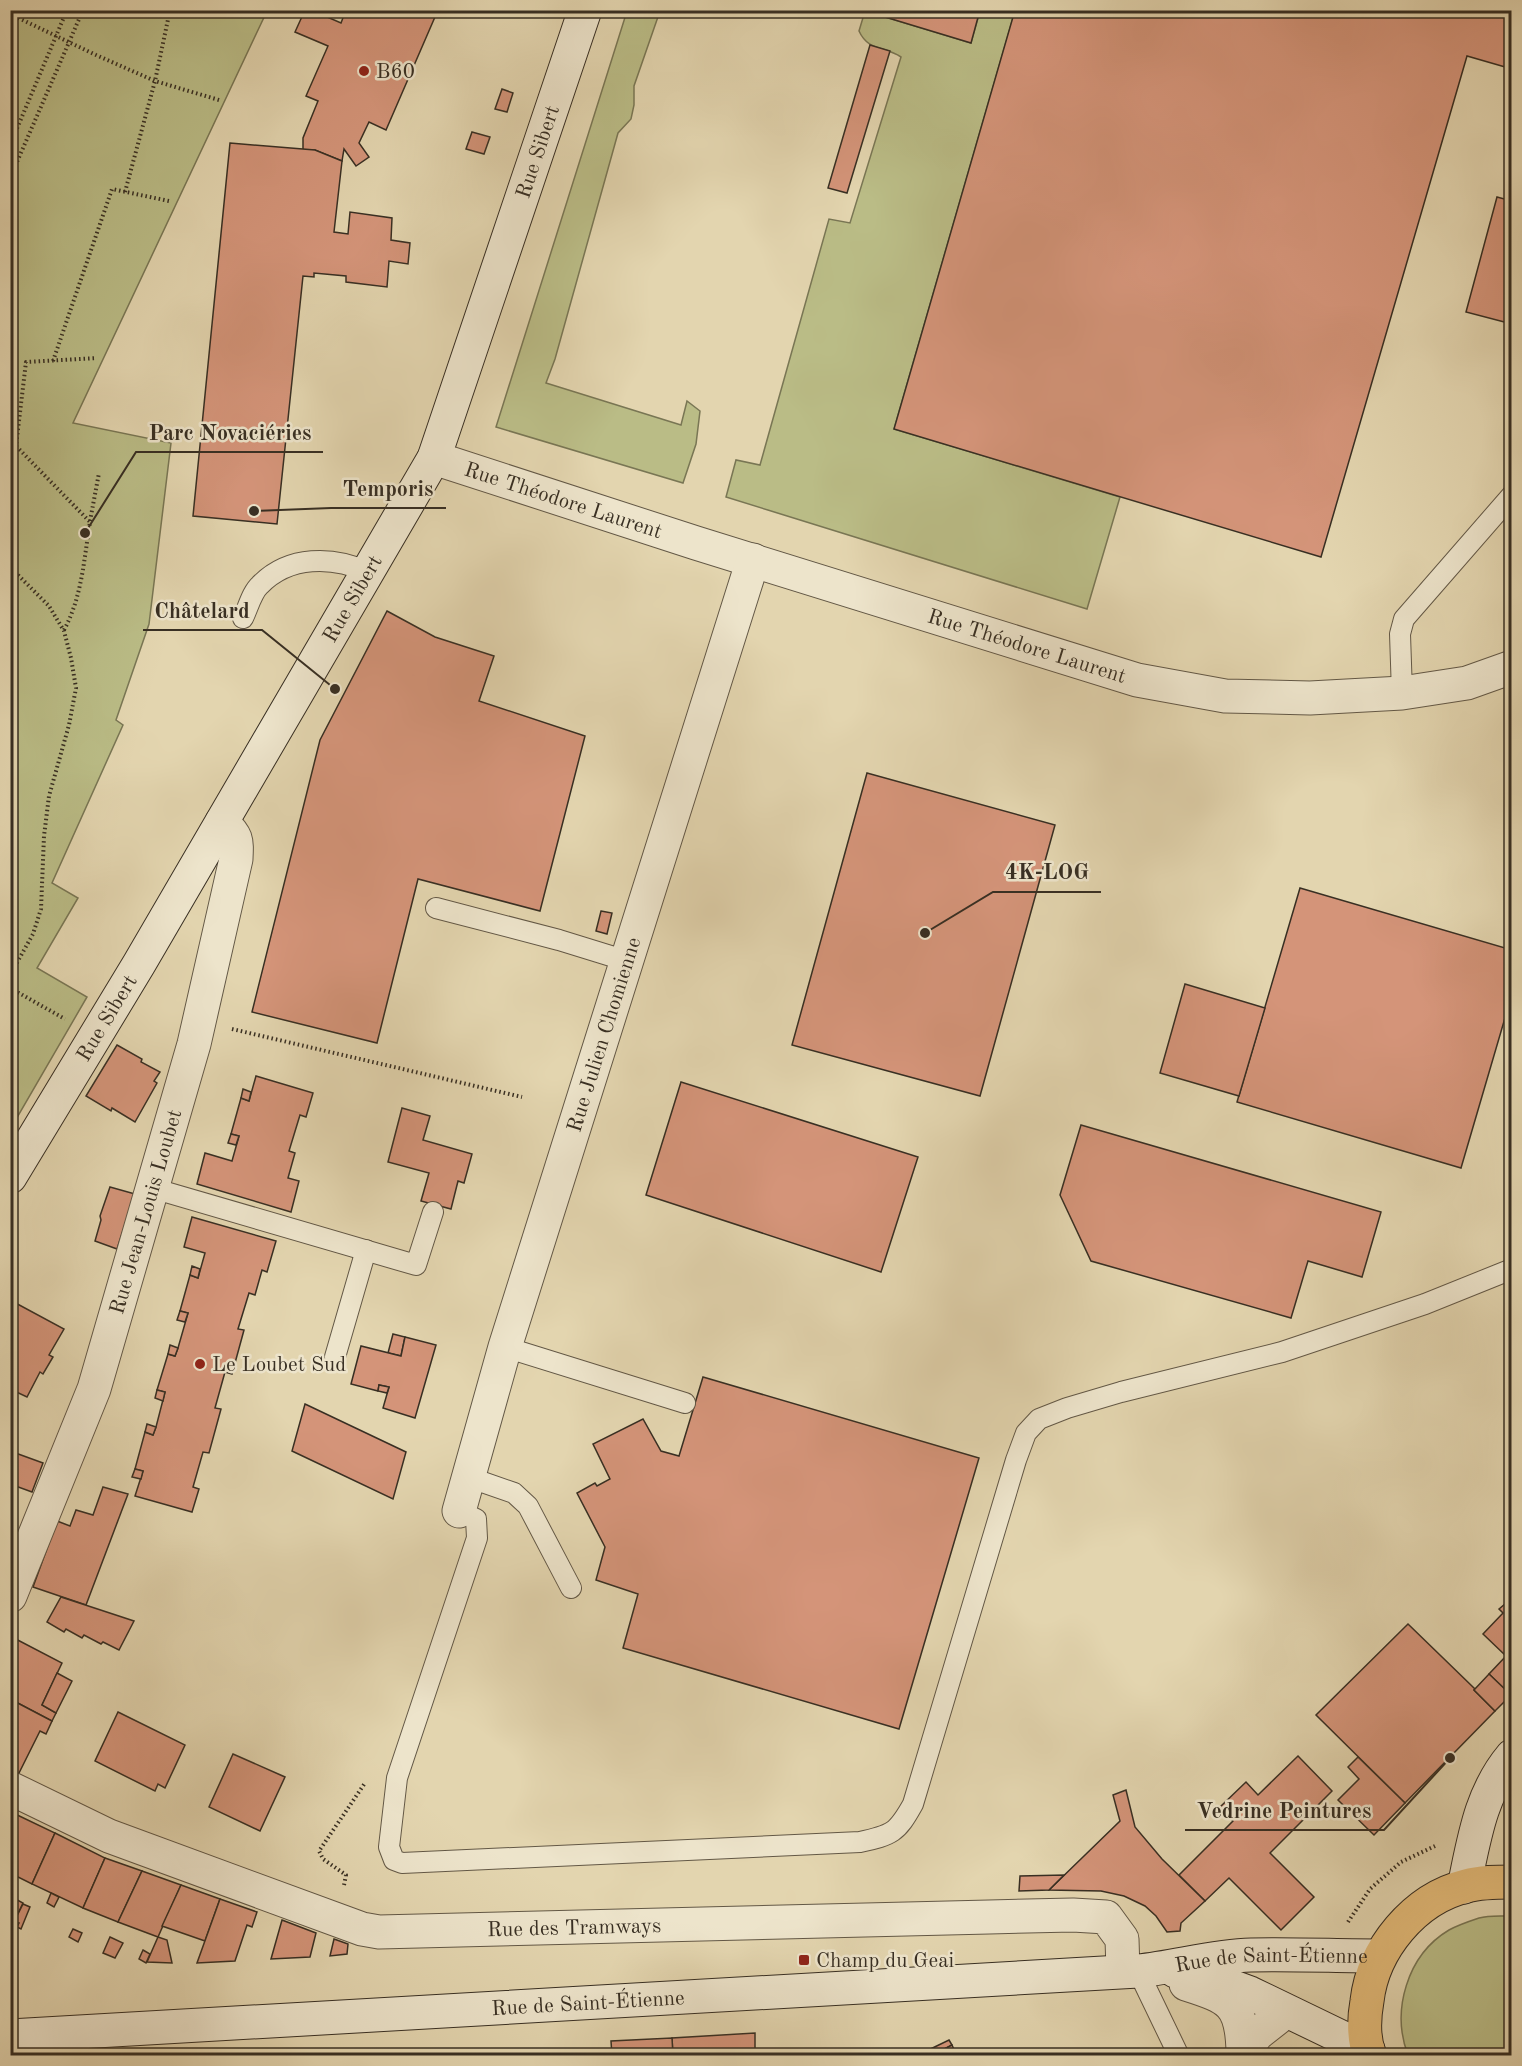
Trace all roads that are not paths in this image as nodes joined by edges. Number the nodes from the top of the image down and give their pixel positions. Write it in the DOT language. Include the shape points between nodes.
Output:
graph roads {
  1 [pos="585,10"];
  2 [pos="434,458"];
  3 [pos="1512,495"];
  4 [pos="753,560"];
  5 [pos="368,572"];
  6 [pos="243,618"];
  7 [pos="1512,667"];
  8 [pos="1402,693"];
  9 [pos="222,822"];
  10 [pos="436,908"];
  11 [pos="627,961"];
  12 [pos="10,1177"];
  13 [pos="152,1188"];
  14 [pos="433,1212"];
  15 [pos="366,1250"];
  16 [pos="1512,1269"];
  17 [pos="505,1347"];
  18 [pos="335,1357"];
  19 [pos="686,1403"];
  20 [pos="468,1478"];
  21 [pos="459,1511"];
  22 [pos="571,1588"];
  23 [pos="10,1596"];
  24 [pos="1512,1756"];
  25 [pos="10,1788"];
  26 [pos="1512,1882"];
  27 [pos="1464,1887"];
  28 [pos="1380,1956"];
  29 [pos="1142,1970"];
  30 [pos="1285,2012"];
  31 [pos="10,2036"];
  32 [pos="1369,2053"];
  33 [pos="1242,2054"];
  34 [pos="1179,2055"];
  1 -- 2 [label="street, Rue Sibert"];
  2 -- 4 [label="street, Rue Théodore Laurent"];
  2 -- 5 [label="street, Rue Sibert"];
  3 -- 8 [label="lane" via="1404,619 1400,634"];
  4 -- 8 [label="street, Rue Théodore Laurent" via="1137,680 1225,696 1310,698"];
  4 -- 11 [label="street, Rue Julien Chomienne"];
  5 -- 6 [label="lane" via="334,560 289,564 259,585"];
  5 -- 9 [label="street, Rue Sibert"];
  7 -- 8 [label="street, Rue Théodore Laurent" via="1467,683"];
  9 -- 12 [label="street, Rue Sibert"];
  9 -- 13 [label="street, Rue Jean-Louis Loubet" via="235,833 236,859 194,1044"];
  10 -- 11 [label="lane"];
  11 -- 17 [label="street, Rue Julien Chomienne"];
  13 -- 15 [label="lane"];
  13 -- 23 [label="street, Rue Jean-Louis Loubet" via="94,1389"];
  14 -- 15 [label="lane" via="416,1265"];
  15 -- 18 [label="lane"];
  16 -- 21 [label="lane" via="1425,1304 1282,1352 1121,1392 1039,1419 1026,1433 1016,1460 913,1804 902,1825 886,1836 860,1842 402,1863 394,1860 389,1847 394,1791 477,1538 476,1519"];
  17 -- 19 [label="lane"];
  17 -- 20 [label="street, Rue Julien Chomienne"];
  20 -- 21 [label="street, Rue Julien Chomienne"];
  20 -- 22 [label="lane" via="514,1493 528,1506"];
  24 -- 27 [label="street" via="1490,1787 1482,1807"];
  25 -- 29 [label="street, Rue des Tramways" via="109,1836 379,1932 1106,1917"];
  26 -- 27 [label="main road"];
  27 -- 28 [label="main road" via="1430,1902 1401,1926"];
  28 -- 29 [label="street, Rue de Saint-Étienne" via="1251,1955"];
  28 -- 32 [label="main road" via="1368,1986 1364,2018"];
  29 -- 30 [label="street, Rue de Saint-Étienne" via="1220,1982"];
  29 -- 31 [label="street, Rue de Saint-Étienne"];
  29 -- 33 [label="street" via="1221,1996 1236,2011 1242,2025"];
  29 -- 34 [label="lane"];
  30 -- 32 [label="street, Rue de Saint-Étienne"];
  30 -- 33 [label="street" via="1257,2034"];
}
